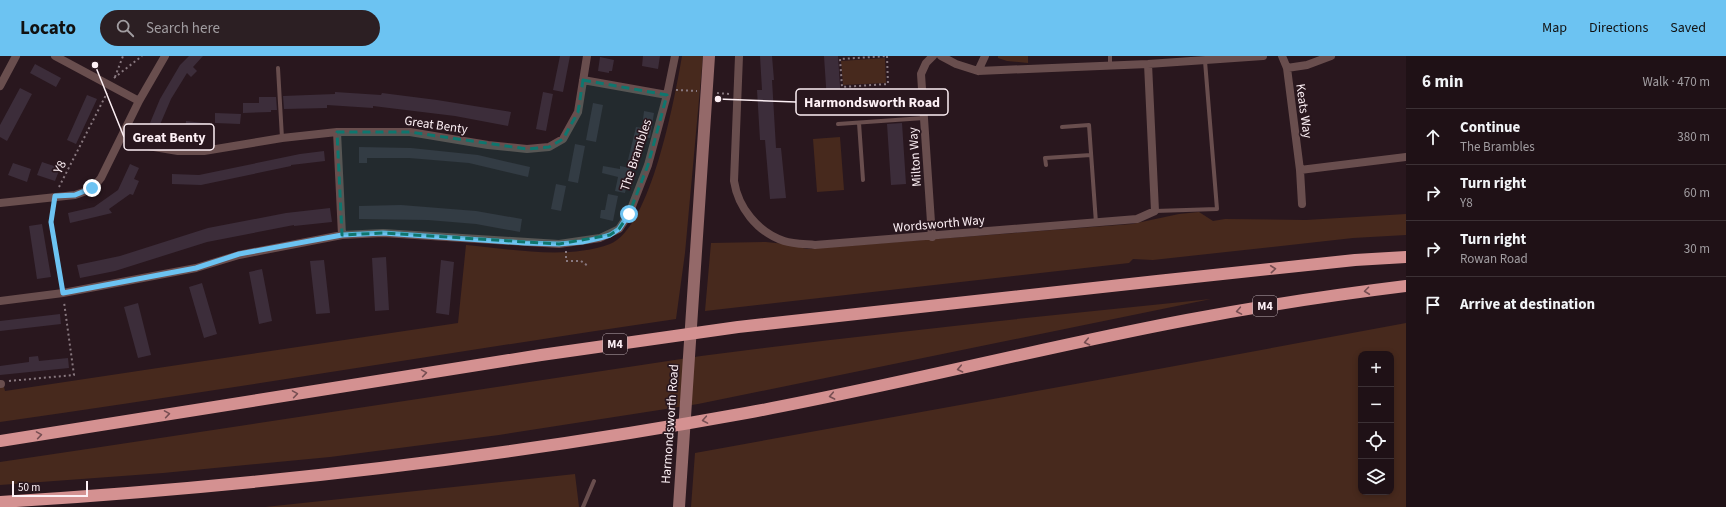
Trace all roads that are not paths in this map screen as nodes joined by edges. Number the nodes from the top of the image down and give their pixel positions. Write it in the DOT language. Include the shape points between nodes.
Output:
graph roads {
  1 [pos="16,56"];
  2 [pos="54,56"];
  3 [pos="165,56"];
  4 [pos="587,56"];
  5 [pos="675,56"];
  6 [pos="709,56"];
  7 [pos="739,56"];
  8 [pos="933,56"];
  9 [pos="942,56"];
  10 [pos="985,56"];
  11 [pos="1110,56"];
  12 [pos="1263,56"];
  13 [pos="1282,56"];
  14 [pos="1331,56"];
  15 [pos="1205,61"];
  16 [pos="1148,64"];
  17 [pos="1110,66"];
  18 [pos="278,68"];
  19 [pos="1287,68"];
  20 [pos="978,71"];
  21 [pos="583,80"];
  22 [pos="0,86"];
  23 [pos="668,92"];
  24 [pos="140,101"];
  25 [pos="924,118"];
  26 [pos="859,123"];
  27 [pos="838,124"];
  28 [pos="1062,127"];
  29 [pos="336,132"];
  30 [pos="122,137"];
  31 [pos="282,138"];
  32 [pos="1091,155"];
  33 [pos="1406,157"];
  34 [pos="1046,165"];
  35 [pos="1300,170"];
  36 [pos="862,180"];
  37 [pos="0,203"];
  38 [pos="1302,204"];
  39 [pos="1155,211"];
  40 [pos="1096,223"];
  41 [pos="342,235"];
  42 [pos="932,237"];
  43 [pos="1406,257"];
  44 [pos="1406,286"];
  45 [pos="0,301"];
  46 [pos="0,441"];
  47 [pos="594,481"];
  48 [pos="0,502"];
  49 [pos="583,507"];
  50 [pos="679,507"];
  1 -- 22 [label="street"];
  2 -- 24 [label="street" via="112,82"];
  3 -- 24 [label="street"];
  4 -- 21 [label="street, Great Benty"];
  5 -- 23 [label="street, The Brambles"];
  6 -- 50 [label="street, Harmondsworth Road"];
  7 -- 42 [label="street, Wordsworth Way" via="734,181 741,204 757,224 769,235 785,241 815,245"];
  8 -- 25 [label="street, Milton Way" via="921,74"];
  9 -- 20 [label="street"];
  10 -- 20 [label="street"];
  11 -- 17 [label="lane"];
  12 -- 15 [label="street"];
  13 -- 19 [label="street, Keats Way"];
  14 -- 19 [label="street" via="1307,65"];
  15 -- 16 [label="street"];
  15 -- 39 [label="lane" via="1217,209"];
  16 -- 17 [label="street"];
  16 -- 39 [label="street"];
  17 -- 20 [label="street"];
  18 -- 31 [label="lane"];
  19 -- 35 [label="street, Keats Way"];
  21 -- 23 [label="street"];
  21 -- 29 [label="street, Great Benty" via="578,112 563,139 549,147 527,149 488,146 410,132"];
  23 -- 41 [label="street, The Brambles" via="648,165 629,214 619,229 600,238 565,244 383,233"];
  24 -- 30 [label="street"];
  25 -- 26 [label="lane"];
  25 -- 42 [label="street, Milton Way"];
  26 -- 27 [label="lane"];
  26 -- 36 [label="lane"];
  28 -- 32 [label="lane" via="1089,125"];
  29 -- 31 [label="street, Great Benty"];
  29 -- 41 [label="street"];
  30 -- 31 [label="street, Great Benty" via="148,146 178,151 204,151"];
  30 -- 37 [label="street" via="101,178 92,188 75,195"];
  32 -- 34 [label="lane" via="1045,158"];
  32 -- 40 [label="lane"];
  33 -- 35 [label="street"];
  35 -- 38 [label="street, Keats Way"];
  39 -- 40 [label="street, Wordsworth Way" via="1137,219"];
  40 -- 42 [label="street, Wordsworth Way"];
  41 -- 45 [label="street, The Brambles" via="239,254 196,268 63,293"];
  46 -- 43 [label="highway, M4, one-way" via="702,332 1157,280"];
  44 -- 48 [label="highway, M4, one-way" via="1319,297 1186,320 871,389 647,430 442,460 243,484"];
  47 -- 49 [label="lane"];
}
